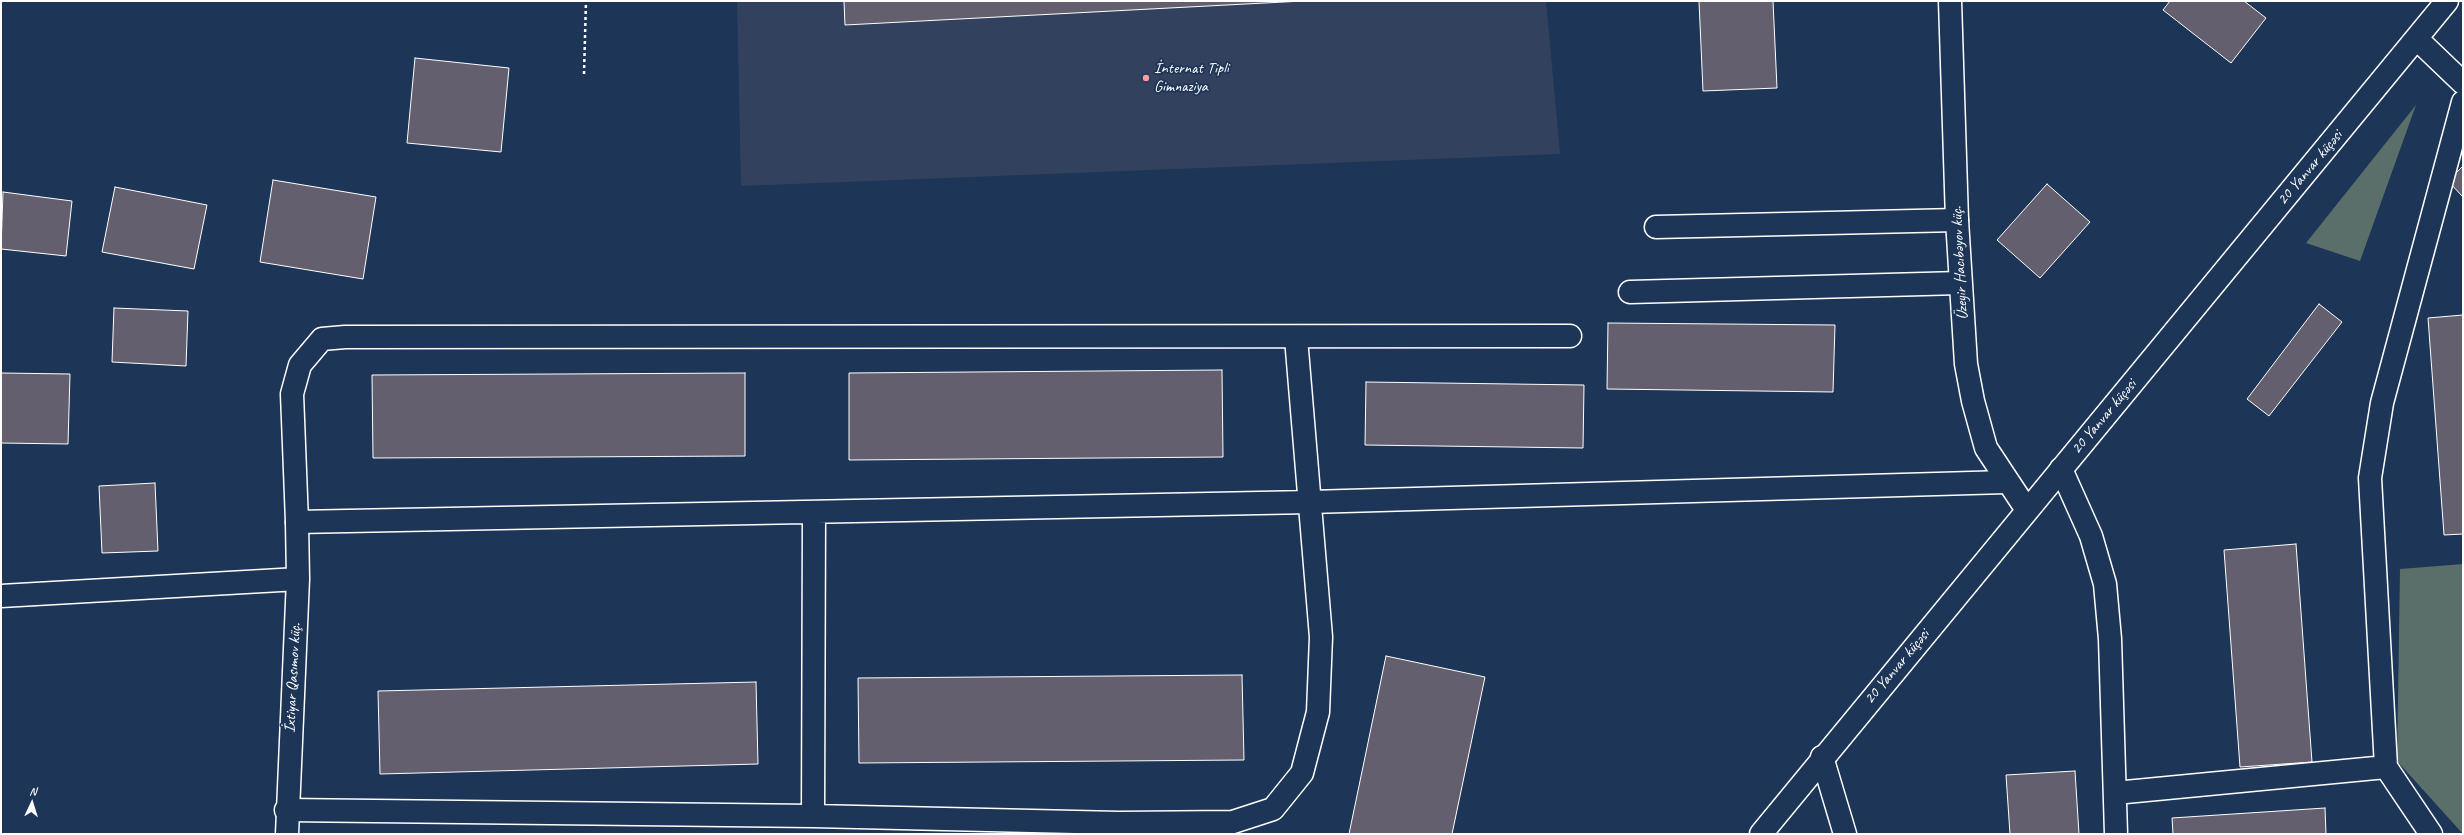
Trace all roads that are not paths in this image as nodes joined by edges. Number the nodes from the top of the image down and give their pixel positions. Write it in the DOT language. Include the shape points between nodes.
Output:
graph roads {
  1 [pos="1950,1"];
  2 [pos="2447,1"];
  3 [pos="2417,39"];
  4 [pos="2463,83"];
  5 [pos="2463,102"];
  6 [pos="1957,220"];
  7 [pos="1656,226"];
  8 [pos="1960,283"];
  9 [pos="1630,292"];
  10 [pos="1570,336"];
  11 [pos="1296,338"];
  12 [pos="2061,469"];
  13 [pos="2006,482"];
  14 [pos="1310,502"];
  15 [pos="2027,510"];
  16 [pos="814,512"];
  17 [pos="297,522"];
  18 [pos="298,579"];
  19 [pos="1,596"];
  20 [pos="1822,758"];
  21 [pos="2386,767"];
  22 [pos="2115,793"];
  23 [pos="286,810"];
  24 [pos="813,816"];
  25 [pos="876,826"];
  26 [pos="1011,827"];
  27 [pos="287,834"];
  28 [pos="1761,834"];
  29 [pos="1845,834"];
  30 [pos="2116,834"];
  31 [pos="2431,834"];
  1 -- 6 [label="street, Üzeyir Hacıbəyov küç."];
  2 -- 3 [label="street, 20 Yanvar küçəsi"];
  3 -- 4 [label="street"];
  3 -- 12 [label="street, 20 Yanvar küçəsi"];
  5 -- 21 [label="street" via="2384,395 2370,478"];
  6 -- 7 [label="street"];
  6 -- 8 [label="street, Üzeyir Hacıbəyov küç."];
  8 -- 9 [label="street"];
  8 -- 13 [label="street, Üzeyir Hacıbəyov küç." via="1966,364 1973,401 1986,448"];
  10 -- 11 [label="street, İxtiyar Qasımov küç."];
  11 -- 14 [label="street"];
  11 -- 17 [label="street, İxtiyar Qasımov küç." via="322,339 300,365 292,394"];
  12 -- 15 [label="street, 20 Yanvar küçəsi"];
  12 -- 22 [label="street" via="2091,536 2105,584 2110,639"];
  13 -- 14 [label="street"];
  13 -- 15 [label="street, Üzeyir Hacıbəyov küç."];
  14 -- 16 [label="street"];
  14 -- 26 [label="street" via="1321,637 1318,712 1302,773 1273,808 1233,822"];
  15 -- 20 [label="street, 20 Yanvar küçəsi"];
  16 -- 17 [label="street"];
  16 -- 24 [label="street"];
  17 -- 18 [label="street, İxtiyar Qasımov küç."];
  18 -- 19 [label="street"];
  18 -- 23 [label="street, İxtiyar Qasımov küç."];
  20 -- 28 [label="street, 20 Yanvar küçəsi"];
  20 -- 29 [label="street"];
  21 -- 22 [label="street"];
  21 -- 31 [label="street"];
  22 -- 30 [label="street"];
  23 -- 24 [label="street"];
  23 -- 27 [label="street, İxtiyar Qasımov küç."];
  24 -- 25 [label="street"];
  25 -- 26 [label="street"];
}
